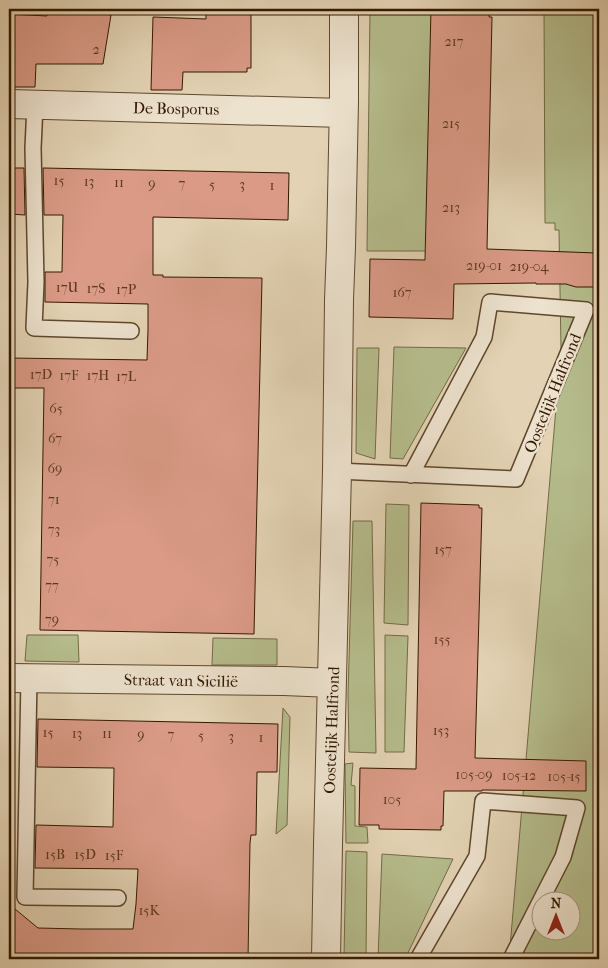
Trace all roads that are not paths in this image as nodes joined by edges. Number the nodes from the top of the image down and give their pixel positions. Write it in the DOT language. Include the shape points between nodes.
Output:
graph roads {
  1 [pos="344,9"];
  2 [pos="22,105"];
  3 [pos="343,113"];
  4 [pos="131,331"];
  5 [pos="336,471"];
  6 [pos="412,475"];
  7 [pos="19,678"];
  8 [pos="332,683"];
  9 [pos="546,890"];
  10 [pos="118,898"];
  11 [pos="530,922"];
  12 [pos="326,959"];
  13 [pos="418,959"];
  14 [pos="511,959"];
  1 -- 3 [label="street, Oostelijk Halfrond"];
  2 -- 3 [label="street, De Bosporus"];
  2 -- 4 [label="lane" via="32,148 36,282 34,328"];
  3 -- 5 [label="street, Oostelijk Halfrond"];
  5 -- 6 [label="lane, Oostelijk Halfrond"];
  5 -- 8 [label="street, Oostelijk Halfrond"];
  6 -- 6 [label="lane, Oostelijk Halfrond" via="516,479 586,310 490,302 484,337"];
  7 -- 8 [label="street, Straat van Sicilië"];
  7 -- 10 [label="lane, Straat van Sicilië" via="25,897"];
  8 -- 12 [label="street, Oostelijk Halfrond"];
  9 -- 13 [label="lane" via="563,857 577,808 483,801 477,856"];
  11 -- 14 [label="lane"];
}
